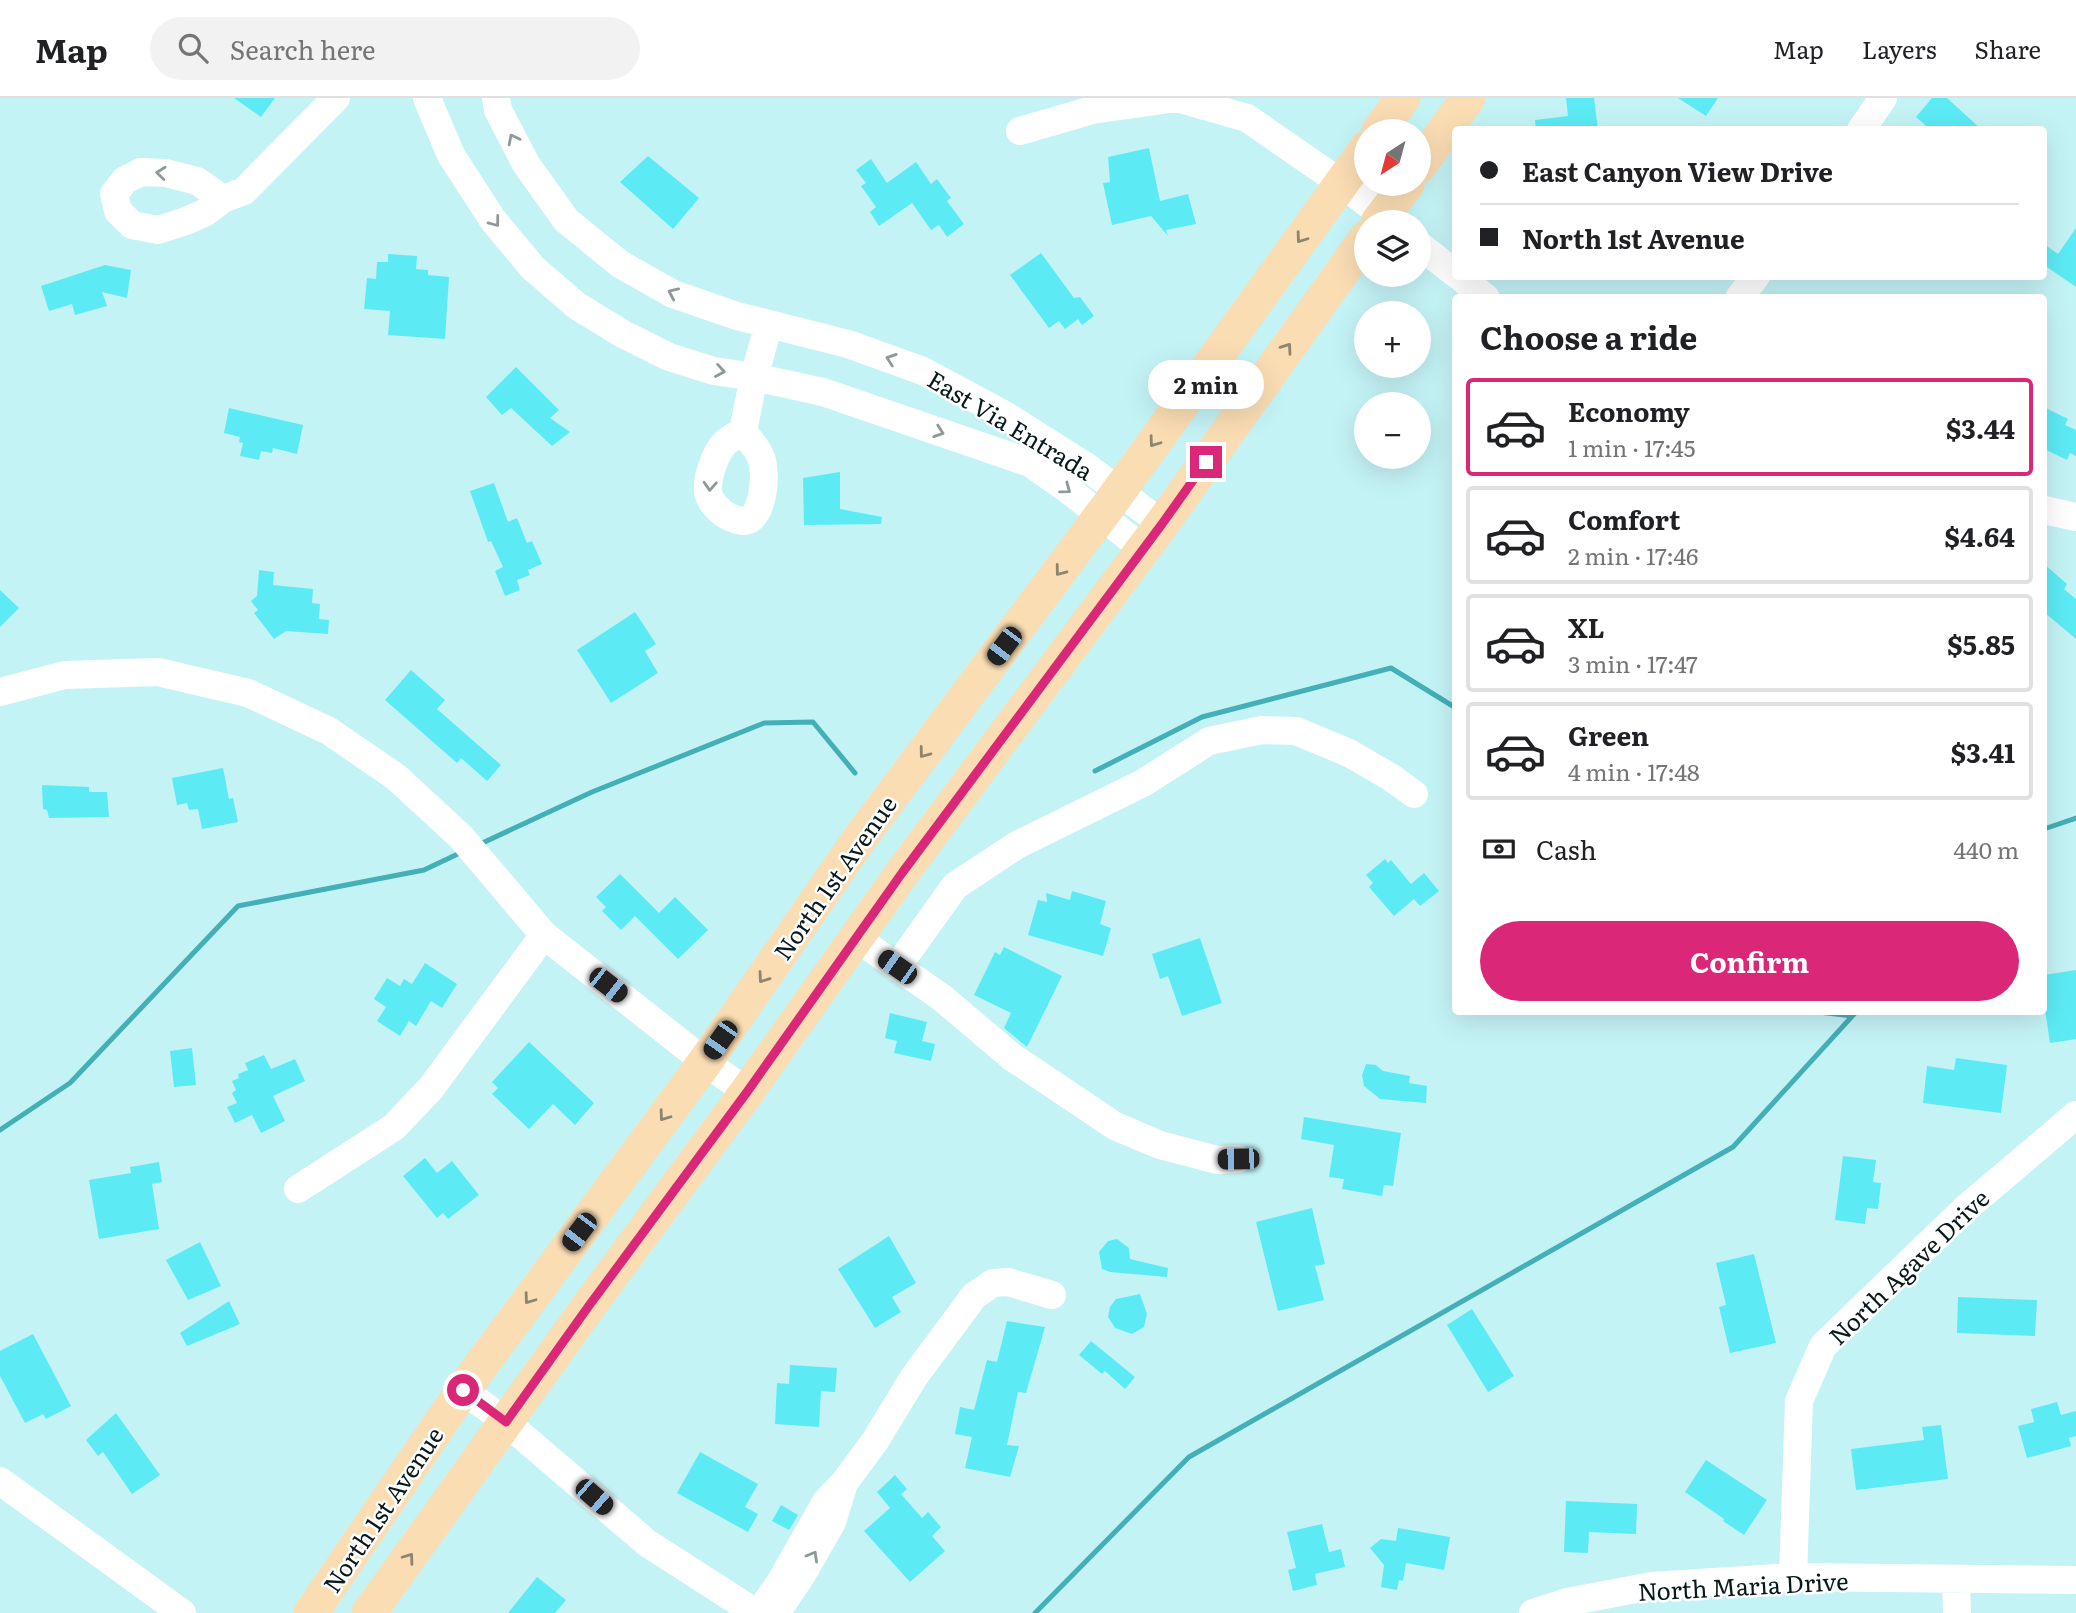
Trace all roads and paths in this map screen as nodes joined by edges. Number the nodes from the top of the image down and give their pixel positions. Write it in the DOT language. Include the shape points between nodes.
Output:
graph roads {
  1 [pos="336,98"];
  2 [pos="427,98"];
  3 [pos="496,98"];
  4 [pos="1404,98"];
  5 [pos="1468,98"];
  6 [pos="1883,98"];
  7 [pos="1388,119"];
  8 [pos="1864,126"];
  9 [pos="1020,131"];
  10 [pos="1432,148"];
  11 [pos="1354,166"];
  12 [pos="1341,183"];
  13 [pos="223,199"];
  14 [pos="1367,210"];
  15 [pos="1431,254"];
  16 [pos="1354,260"];
  17 [pos="1452,270"];
  18 [pos="1464,280"];
  19 [pos="1753,280"];
  20 [pos="1481,294"];
  21 [pos="1742,294"];
  22 [pos="769,324"];
  23 [pos="754,377"];
  24 [pos="743,431"];
  25 [pos="1110,503"];
  26 [pos="2047,511"];
  27 [pos="2076,517"];
  28 [pos="1153,536"];
  29 [pos="0,692"];
  30 [pos="1415,794"];
  31 [pos="544,935"];
  32 [pos="856,938"];
  33 [pos="897,967"];
  34 [pos="705,1062"];
  35 [pos="747,1092"];
  36 [pos="2076,1115"];
  37 [pos="1238,1159"];
  38 [pos="298,1189"];
  39 [pos="1052,1295"];
  40 [pos="463,1390"];
  41 [pos="506,1422"];
  42 [pos="0,1481"];
  43 [pos="844,1483"];
  44 [pos="1793,1577"];
  45 [pos="1956,1580"];
  46 [pos="2076,1580"];
  47 [pos="182,1613"];
  48 [pos="311,1613"];
  49 [pos="369,1613"];
  50 [pos="758,1613"];
  51 [pos="776,1613"];
  52 [pos="1533,1613"];
  53 [pos="1957,1613"];
  1 -- 13 [label="street" via="244,191"];
  2 -- 23 [label="street, East Via Entrada, one-way" via="451,155 493,220 533,268 577,306 669,357"];
  22 -- 3 [label="street, East Via Entrada, one-way" via="673,294 620,264 566,220 526,164"];
  4 -- 7 [label="main road"];
  5 -- 10 [label="main road"];
  6 -- 8 [label="street"];
  9 -- 12 [label="street" via="1093,110 1177,98 1247,118"];
  11 -- 12 [label="main road, North 1st Avenue"];
  12 -- 14 [label="street"];
  12 -- 25 [label="main road, North 1st Avenue, one-way"];
  15 -- 17 [label="street"];
  28 -- 16 [label="main road, North 1st Avenue, one-way"];
  18 -- 20 [label="street"];
  19 -- 21 [label="street"];
  22 -- 23 [label="street"];
  25 -- 22 [label="street, East Via Entrada, one-way" via="1087,467 923,371 848,344"];
  23 -- 24 [label="street"];
  23 -- 25 [label="street, East Via Entrada, one-way" via="822,392 1030,463 1070,491"];
  25 -- 28 [label="street, East Via Entrada"];
  25 -- 34 [label="main road, North 1st Avenue, one-way" via="858,841"];
  26 -- 27 [label="street"];
  28 -- 32 [label="main road, North 1st Avenue"];
  29 -- 31 [label="street" via="65,675 158,672 248,693 329,731 396,778 461,837"];
  30 -- 33 [label="street" via="1349,753 1296,731 1262,730 1209,741 1143,783 1017,845 955,886"];
  31 -- 34 [label="street"];
  31 -- 38 [label="street" via="431,1088 394,1127"];
  32 -- 33 [label="street"];
  32 -- 35 [label="main road, North 1st Avenue"];
  33 -- 37 [label="street" via="941,996 1012,1057 1115,1126 1160,1145 1217,1160"];
  34 -- 35 [label="street"];
  34 -- 40 [label="main road, North 1st Avenue, one-way"];
  35 -- 41 [label="main road, North 1st Avenue"];
  36 -- 44 [label="street, North Agave Drive" via="1965,1209 1823,1346 1799,1401"];
  39 -- 43 [label="street" via="1008,1282 993,1283 974,1296"];
  40 -- 41 [label="street"];
  40 -- 48 [label="main road, North 1st Avenue"];
  49 -- 41 [label="main road, North 1st Avenue, one-way"];
  41 -- 50 [label="street" via="648,1544"];
  42 -- 47 [label="street"];
  43 -- 50 [label="street" via="826,1502"];
  51 -- 43 [label="street, one-way" via="832,1522"];
  44 -- 45 [label="street, North Maria Drive"];
  44 -- 52 [label="street, North Maria Drive" via="1652,1586"];
  45 -- 46 [label="street, North Maria Drive"];
  45 -- 53 [label="street"];
}
